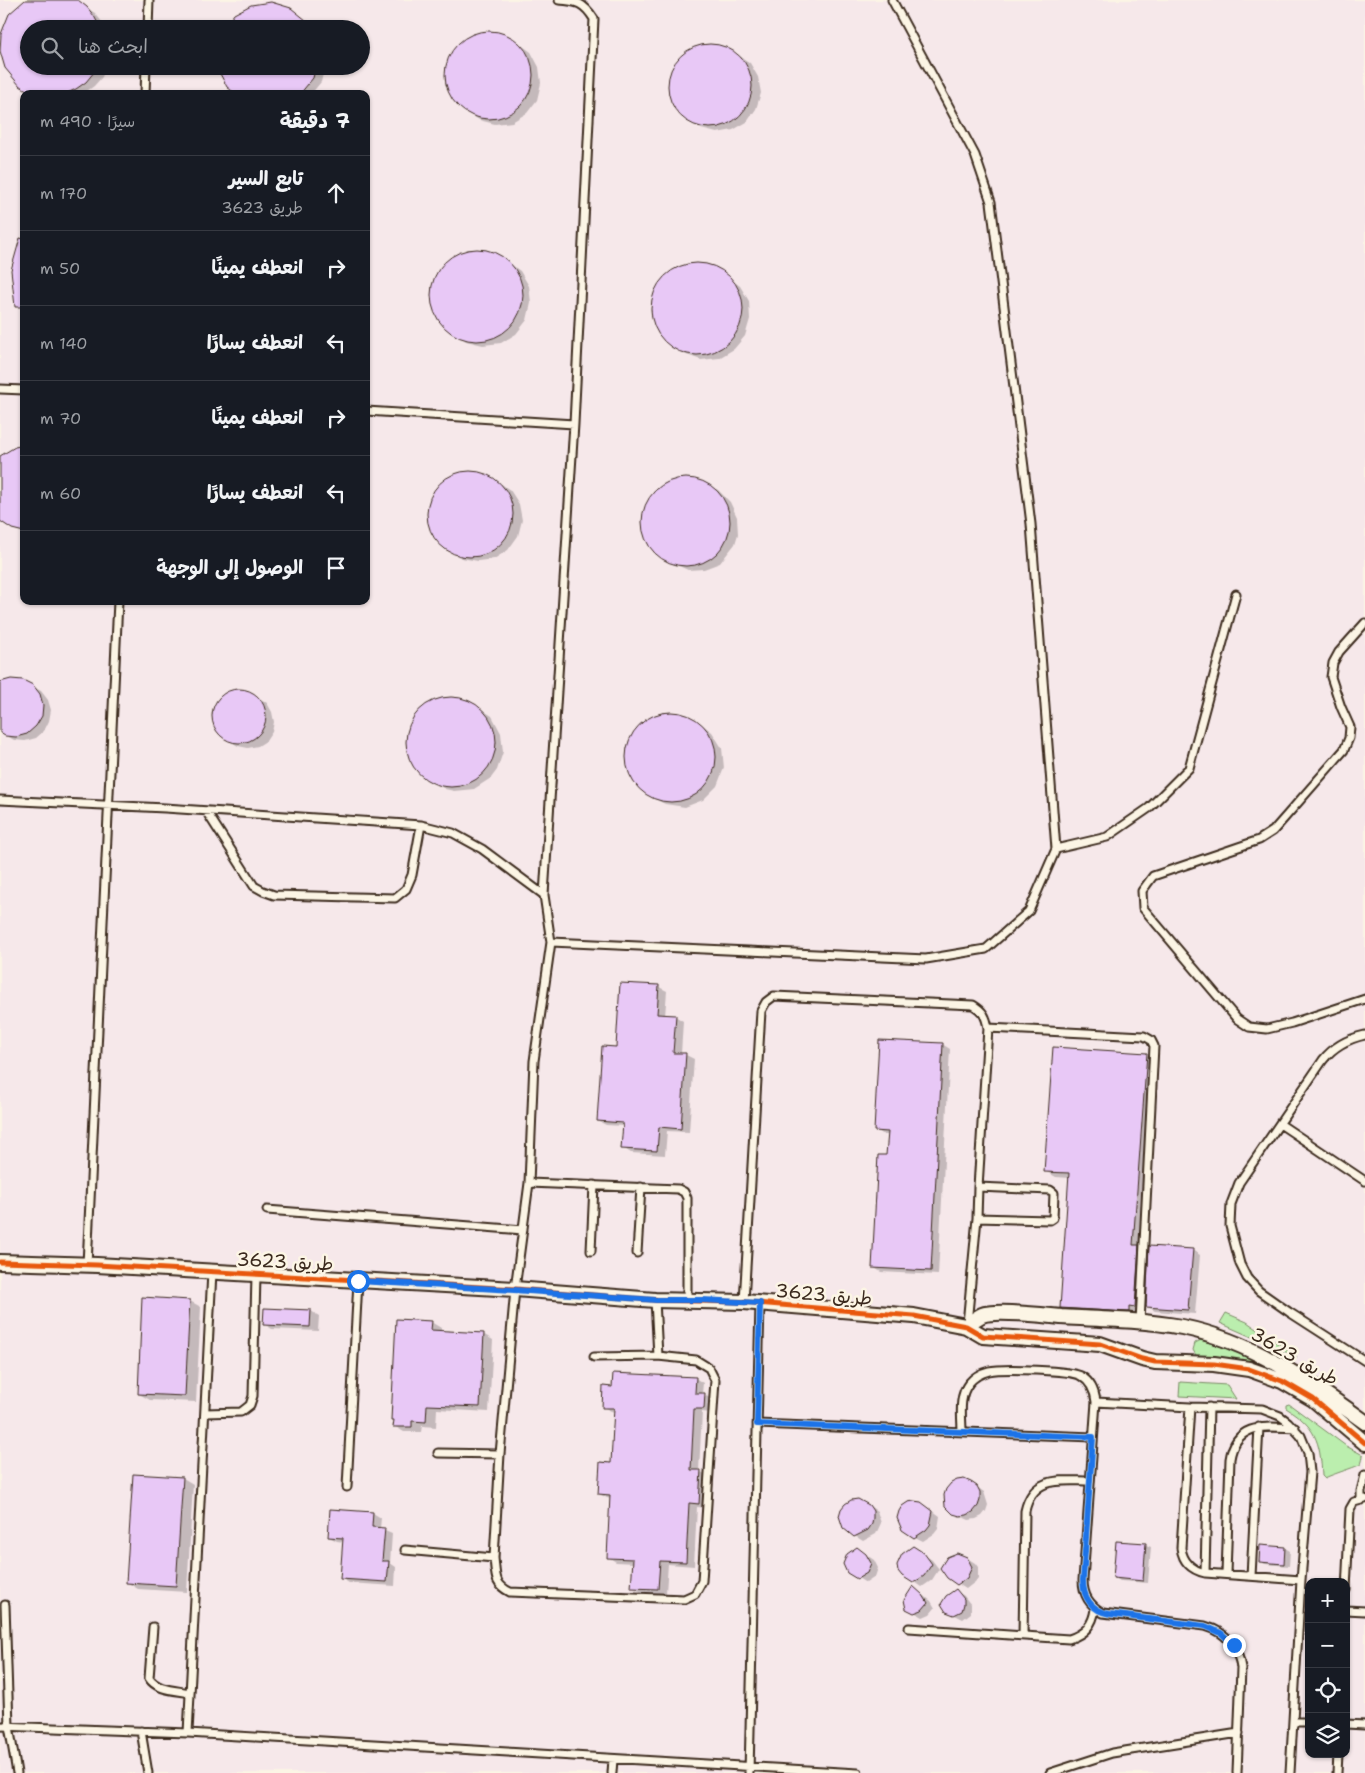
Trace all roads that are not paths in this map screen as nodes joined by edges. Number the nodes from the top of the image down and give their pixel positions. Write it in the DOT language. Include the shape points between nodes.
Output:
graph roads {
  1 [pos="150,0"];
  2 [pos="559,0"];
  3 [pos="892,0"];
  4 [pos="149,20"];
  5 [pos="145,75"];
  6 [pos="144,90"];
  7 [pos="0,389"];
  8 [pos="20,390"];
  9 [pos="370,411"];
  10 [pos="574,424"];
  11 [pos="1236,594"];
  12 [pos="118,605"];
  13 [pos="1365,623"];
  14 [pos="0,800"];
  15 [pos="111,805"];
  16 [pos="206,811"];
  17 [pos="421,825"];
  18 [pos="1056,849"];
  19 [pos="544,895"];
  20 [pos="551,942"];
  21 [pos="1365,999"];
  22 [pos="988,1028"];
  23 [pos="1365,1035"];
  24 [pos="1280,1124"];
  25 [pos="1365,1181"];
  26 [pos="529,1183"];
  27 [pos="594,1185"];
  28 [pos="641,1187"];
  29 [pos="978,1187"];
  30 [pos="267,1210"];
  31 [pos="977,1218"];
  32 [pos="523,1230"];
  33 [pos="591,1251"];
  34 [pos="637,1253"];
  35 [pos="0,1262"];
  36 [pos="92,1265"];
  37 [pos="212,1272"];
  38 [pos="256,1275"];
  39 [pos="358,1281"];
  40 [pos="514,1290"];
  41 [pos="656,1300"];
  42 [pos="687,1300"];
  43 [pos="744,1302"];
  44 [pos="760,1303"];
  45 [pos="1140,1322"];
  46 [pos="966,1326"];
  47 [pos="658,1356"];
  48 [pos="594,1357"];
  49 [pos="1365,1361"];
  50 [pos="1096,1402"];
  51 [pos="1190,1407"];
  52 [pos="1208,1407"];
  53 [pos="205,1413"];
  54 [pos="1365,1422"];
  55 [pos="757,1424"];
  56 [pos="1259,1427"];
  57 [pos="1295,1428"];
  58 [pos="962,1432"];
  59 [pos="1093,1437"];
  60 [pos="1365,1442"];
  61 [pos="438,1453"];
  62 [pos="500,1454"];
  63 [pos="1365,1475"];
  64 [pos="1090,1481"];
  65 [pos="347,1487"];
  66 [pos="1363,1499"];
  67 [pos="406,1550"];
  68 [pos="494,1558"];
  69 [pos="1205,1573"];
  70 [pos="1226,1574"];
  71 [pos="1251,1576"];
  72 [pos="1347,1578"];
  73 [pos="1301,1580"];
  74 [pos="5,1605"];
  75 [pos="1095,1609"];
  76 [pos="1350,1610"];
  77 [pos="1365,1611"];
  78 [pos="153,1627"];
  79 [pos="909,1628"];
  80 [pos="1023,1636"];
  81 [pos="190,1693"];
  82 [pos="1293,1722"];
  83 [pos="1305,1722"];
  84 [pos="1350,1724"];
  85 [pos="1365,1725"];
  86 [pos="0,1726"];
  87 [pos="9,1726"];
  88 [pos="141,1731"];
  89 [pos="188,1734"];
  90 [pos="1239,1734"];
  91 [pos="1338,1758"];
  92 [pos="613,1759"];
  93 [pos="749,1770"];
  94 [pos="17,1773"];
  95 [pos="148,1773"];
  96 [pos="612,1773"];
  97 [pos="858,1773"];
  98 [pos="1050,1773"];
  99 [pos="1237,1773"];
  100 [pos="1290,1773"];
  101 [pos="1337,1773"];
  1 -- 4 [label="lane"];
  2 -- 10 [label="lane" via="574,1 588,8 594,19"];
  3 -- 18 [label="lane" via="975,154 991,202 1031,524"];
  5 -- 6 [label="lane"];
  7 -- 8 [label="lane"];
  9 -- 10 [label="lane"];
  10 -- 19 [label="lane"];
  11 -- 18 [label="lane" via="1189,768 1149,808 1107,837"];
  12 -- 15 [label="lane"];
  13 -- 21 [label="lane" via="1333,663 1331,677 1350,727 1344,750 1273,831 1259,840 1153,876 1142,891 1143,908 1237,1019 1249,1027 1267,1029 1292,1024"];
  14 -- 15 [label="lane"];
  15 -- 16 [label="lane"];
  15 -- 36 [label="lane" via="94,1089"];
  16 -- 17 [label="lane"];
  16 -- 17 [label="lane" via="254,886 274,895 395,898 406,890 412,875"];
  17 -- 19 [label="lane" via="453,833 482,849"];
  18 -- 20 [label="lane" via="1029,911 986,949 926,959"];
  19 -- 20 [label="lane"];
  20 -- 26 [label="lane" via="534,1061"];
  22 -- 29 [label="lane"];
  22 -- 43 [label="lane" via="986,1016 972,1005 774,996 766,1002 761,1011"];
  22 -- 45 [label="lane" via="1144,1036 1151,1040 1154,1046"];
  23 -- 24 [label="lane" via="1346,1041 1329,1052"];
  24 -- 25 [label="lane"];
  24 -- 49 [label="lane" via="1239,1183 1232,1199 1230,1226 1240,1264 1259,1291"];
  26 -- 27 [label="lane"];
  26 -- 32 [label="lane"];
  27 -- 28 [label="lane"];
  27 -- 33 [label="lane"];
  28 -- 34 [label="lane"];
  28 -- 42 [label="lane" via="678,1189 687,1198"];
  29 -- 31 [label="lane"];
  29 -- 31 [label="lane" via="1050,1190 1054,1193 1053,1218 1050,1220"];
  30 -- 32 [label="lane"];
  31 -- 46 [label="lane"];
  32 -- 40 [label="lane"];
  35 -- 36 [label="street"];
  36 -- 37 [label="street, طريق 3623"];
  37 -- 38 [label="street, طريق 3623"];
  37 -- 53 [label="lane"];
  38 -- 39 [label="street, طريق 3623"];
  38 -- 53 [label="lane" via="254,1396 242,1412"];
  39 -- 40 [label="street, طريق 3623"];
  39 -- 65 [label="lane"];
  40 -- 41 [label="street, طريق 3623"];
  40 -- 62 [label="lane"];
  41 -- 42 [label="street, طريق 3623"];
  41 -- 47 [label="lane"];
  42 -- 43 [label="street, طريق 3623"];
  43 -- 44 [label="street, طريق 3623"];
  44 -- 46 [label="street, طريق 3623" via="914,1316"];
  44 -- 55 [label="lane"];
  45 -- 46 [label="street, طريق 3623" via="983,1314"];
  45 -- 54 [label="street, طريق 3623" via="1197,1331 1251,1349 1287,1368"];
  46 -- 60 [label="street, طريق 3623" via="983,1336 1100,1344 1155,1362 1249,1369 1305,1394"];
  47 -- 48 [label="lane"];
  47 -- 68 [label="lane" via="696,1360 709,1368 715,1380 702,1581 695,1594 684,1599 510,1592 496,1581"];
  50 -- 51 [label="lane"];
  50 -- 58 [label="lane" via="1090,1384 1073,1373 989,1371 974,1378 964,1392"];
  50 -- 59 [label="lane"];
  51 -- 52 [label="lane"];
  51 -- 69 [label="lane" via="1181,1548 1188,1565"];
  52 -- 57 [label="lane" via="1262,1409 1280,1416"];
  52 -- 69 [label="lane"];
  53 -- 81 [label="lane"];
  55 -- 58 [label="lane"];
  55 -- 93 [label="lane"];
  56 -- 57 [label="lane"];
  56 -- 70 [label="lane" via="1244,1433 1231,1451"];
  56 -- 71 [label="lane"];
  57 -- 73 [label="lane" via="1305,1444 1310,1462"];
  58 -- 59 [label="lane"];
  59 -- 64 [label="lane"];
  61 -- 62 [label="lane"];
  62 -- 68 [label="lane"];
  63 -- 66 [label="lane" via="1360,1491"];
  64 -- 75 [label="lane" via="1083,1588"];
  64 -- 80 [label="lane" via="1049,1482 1036,1490 1027,1503"];
  66 -- 72 [label="lane" via="1354,1502 1350,1509"];
  67 -- 68 [label="lane"];
  69 -- 70 [label="lane"];
  70 -- 71 [label="lane"];
  71 -- 73 [label="lane"];
  73 -- 82 [label="lane"];
  74 -- 87 [label="lane"];
  75 -- 80 [label="lane" via="1090,1625 1077,1636 1069,1639"];
  75 -- 90 [label="lane" via="1110,1614 1205,1626 1228,1638 1240,1660"];
  76 -- 77 [label="lane"];
  78 -- 81 [label="lane" via="149,1678 160,1688"];
  79 -- 80 [label="lane"];
  81 -- 89 [label="lane"];
  82 -- 83 [label="lane"];
  82 -- 100 [label="lane"];
  84 -- 85 [label="lane"];
  86 -- 87 [label="lane"];
  87 -- 88 [label="lane"];
  87 -- 94 [label="lane"];
  88 -- 89 [label="lane"];
  88 -- 95 [label="lane"];
  89 -- 92 [label="lane"];
  90 -- 98 [label="lane" via="1112,1753"];
  90 -- 99 [label="lane"];
  91 -- 101 [label="lane"];
  92 -- 93 [label="lane"];
  92 -- 96 [label="lane"];
  93 -- 97 [label="lane"];
}
